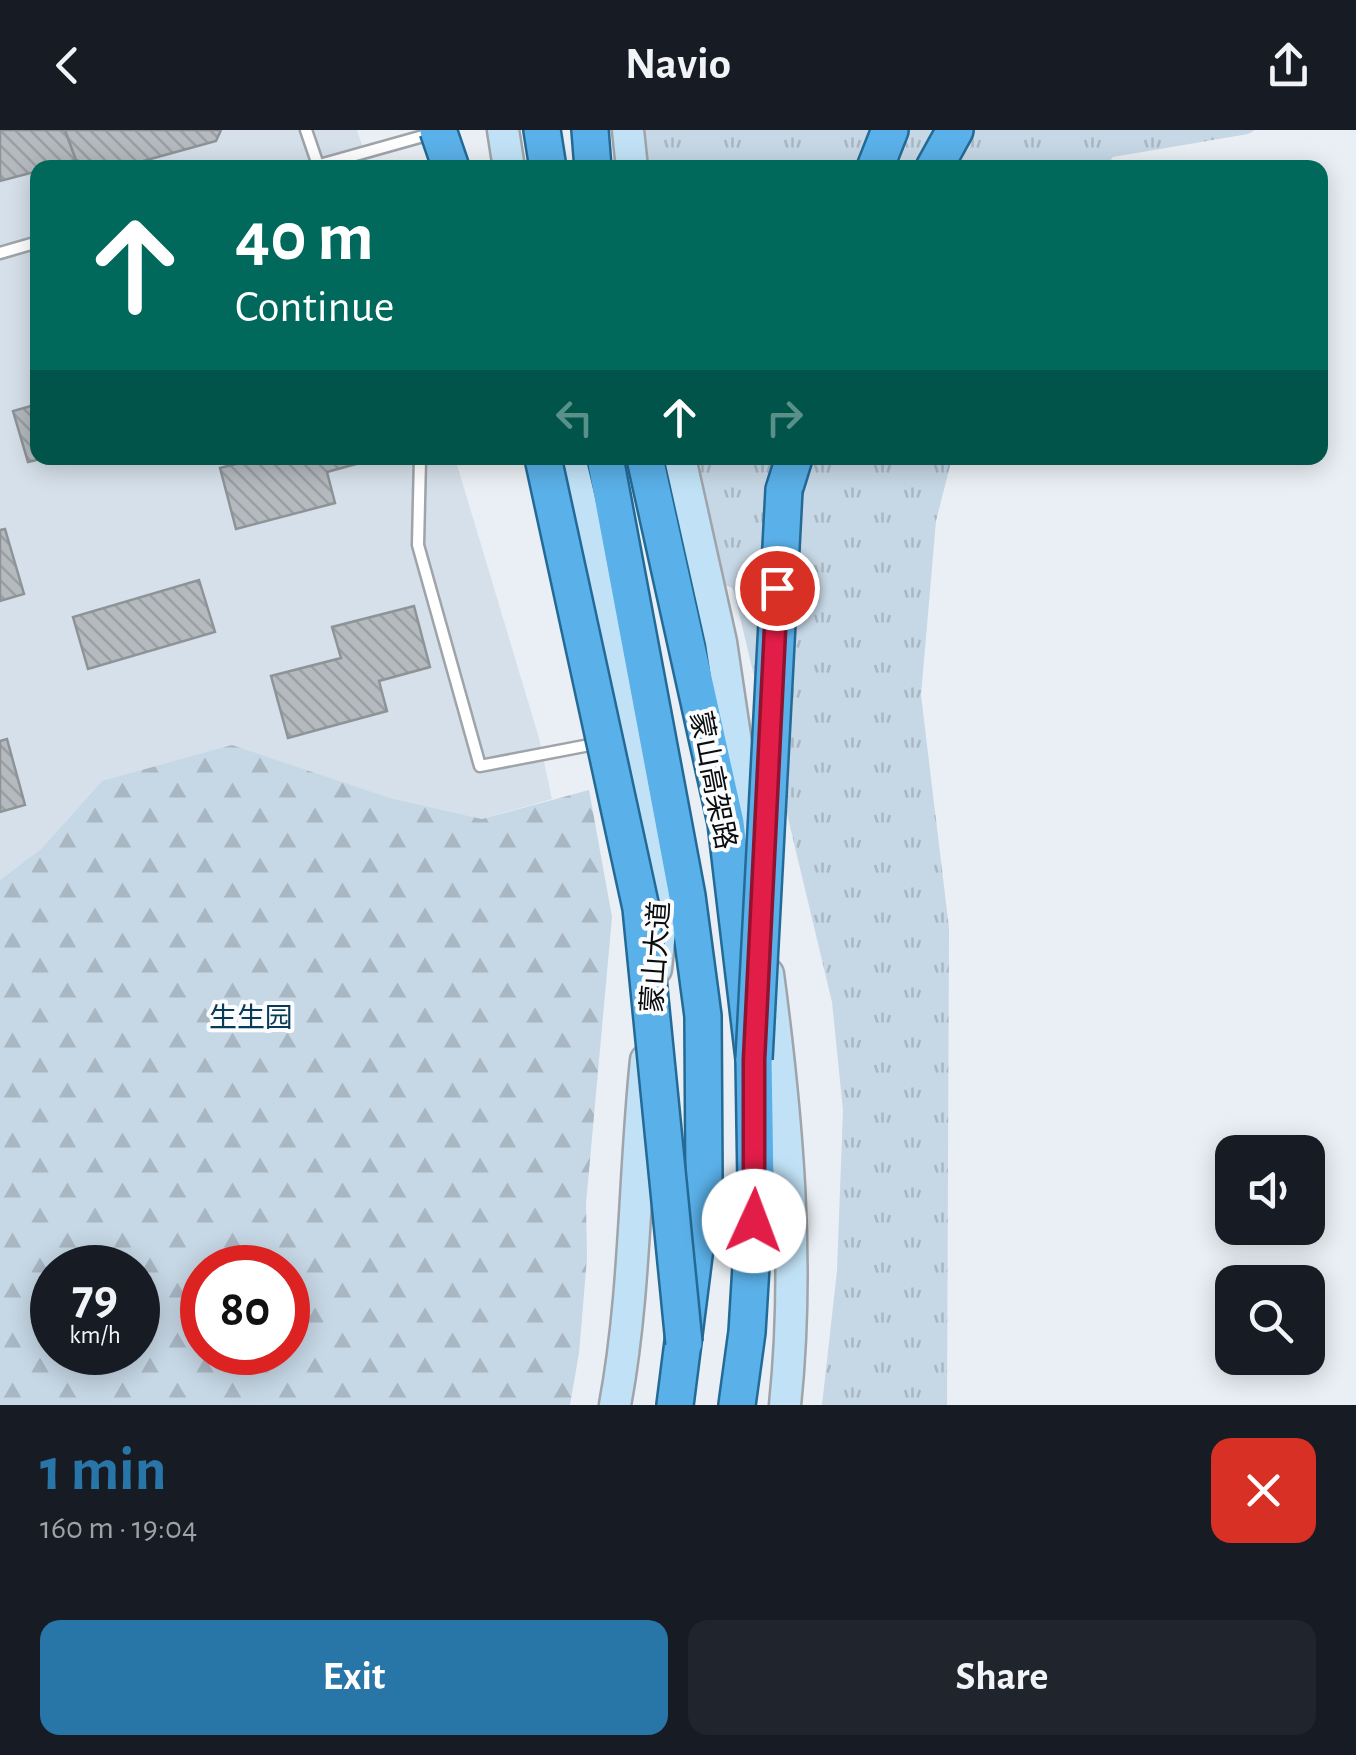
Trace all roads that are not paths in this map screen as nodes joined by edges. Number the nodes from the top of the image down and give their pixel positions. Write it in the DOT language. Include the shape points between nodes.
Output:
graph roads {
  1 [pos="306,130"];
  2 [pos="441,130"];
  3 [pos="503,130"];
  4 [pos="542,130"];
  5 [pos="590,130"];
  6 [pos="628,130"];
  7 [pos="890,130"];
  8 [pos="955,130"];
  9 [pos="314,160"];
  10 [pos="340,160"];
  11 [pos="450,160"];
  12 [pos="508,160"];
  13 [pos="547,160"];
  14 [pos="592,160"];
  15 [pos="631,160"];
  16 [pos="878,160"];
  17 [pos="938,160"];
  18 [pos="30,244"];
  19 [pos="0,252"];
  20 [pos="420,465"];
  21 [pos="545,465"];
  22 [pos="572,465"];
  23 [pos="606,465"];
  24 [pos="647,465"];
  25 [pos="682,465"];
  26 [pos="789,468"];
  27 [pos="634,734"];
  28 [pos="754,1060"];
  29 [pos="684,1344"];
  30 [pos="615,1405"];
  31 [pos="675,1405"];
  32 [pos="737,1405"];
  33 [pos="785,1405"];
  1 -- 9 [label="lane"];
  2 -- 10 [label="lane"];
  2 -- 11 [label="highway, bridge"];
  3 -- 12 [label="main road"];
  4 -- 13 [label="highway"];
  5 -- 14 [label="highway"];
  6 -- 15 [label="main road"];
  7 -- 16 [label="highway"];
  8 -- 17 [label="highway"];
  18 -- 19 [label="lane"];
  20 -- 27 [label="lane" via="418,546 480,766"];
  21 -- 29 [label="highway, bridge" via="641,908"];
  22 -- 27 [label="main road, 蒙山大道"];
  23 -- 29 [label="highway, 蒙山高架路, bridge" via="703,1016 704,1177"];
  24 -- 28 [label="highway, 蒙山高架路, bridge" via="726,823"];
  25 -- 33 [label="main road" via="724,660 781,1068 793,1258"];
  26 -- 28 [label="highway, bridge"];
  27 -- 30 [label="main road, 蒙山大道" via="663,904 637,1148 626,1346"];
  28 -- 32 [label="highway, 蒙山高架路" via="756,1184"];
  29 -- 31 [label="highway, 蒙山高架路"];
}
